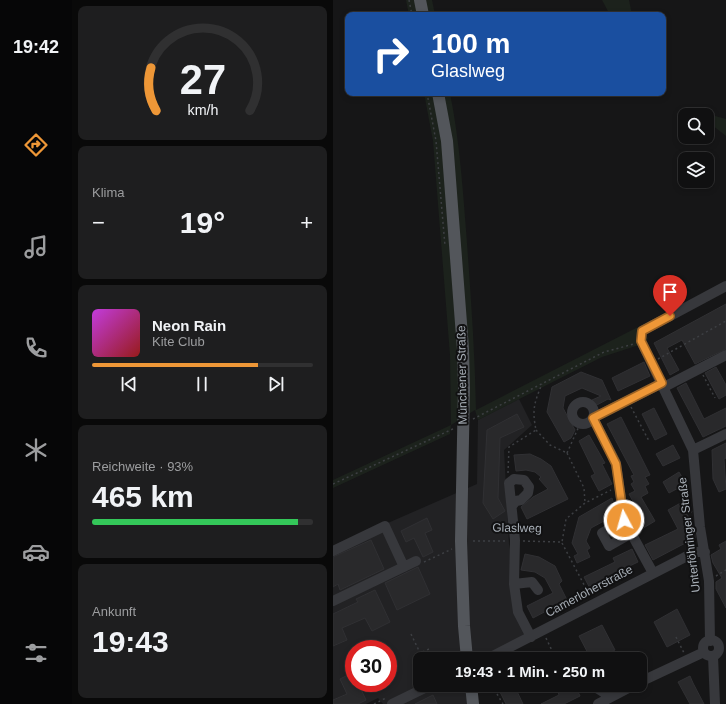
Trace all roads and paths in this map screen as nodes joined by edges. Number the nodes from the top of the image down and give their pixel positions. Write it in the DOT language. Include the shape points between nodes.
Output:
graph roads {
  1 [pos="409,0"];
  2 [pos="420,0"];
  3 [pos="411,12"];
  4 [pos="422,12"];
  5 [pos="428,96"];
  6 [pos="439,96"];
  7 [pos="445,251"];
  8 [pos="726,286"];
  9 [pos="726,321"];
  10 [pos="641,341"];
  11 [pos="726,355"];
  12 [pos="652,362"];
  13 [pos="699,369"];
  14 [pos="542,384"];
  15 [pos="663,385"];
  16 [pos="715,398"];
  17 [pos="628,401"];
  18 [pos="475,418"];
  19 [pos="593,418"];
  20 [pos="580,424"];
  21 [pos="455,427"];
  22 [pos="536,430"];
  23 [pos="726,434"];
  24 [pos="649,441"];
  25 [pos="693,450"];
  26 [pos="567,453"];
  27 [pos="509,483"];
  28 [pos="333,484"];
  29 [pos="621,485"];
  30 [pos="585,503"];
  31 [pos="512,506"];
  32 [pos="624,520"];
  33 [pos="632,533"];
  34 [pos="515,540"];
  35 [pos="473,541"];
  36 [pos="562,542"];
  37 [pos="453,549"];
  38 [pos="333,551"];
  39 [pos="705,552"];
  40 [pos="416,562"];
  41 [pos="404,567"];
  42 [pos="726,570"];
  43 [pos="653,572"];
  44 [pos="709,581"];
  45 [pos="514,584"];
  46 [pos="537,590"];
  47 [pos="333,601"];
  48 [pos="594,603"];
  49 [pos="542,631"];
  50 [pos="411,634"];
  51 [pos="531,636"];
  52 [pos="676,637"];
  53 [pos="718,643"];
  54 [pos="429,649"];
  55 [pos="418,652"];
  56 [pos="423,652"];
  57 [pos="466,652"];
  58 [pos="500,652"];
  59 [pos="553,652"];
  60 [pos="708,654"];
  61 [pos="687,658"];
  62 [pos="647,678"];
  63 [pos="417,692"];
  64 [pos="472,692"];
  65 [pos="603,692"];
  66 [pos="621,692"];
  67 [pos="497,694"];
  68 [pos="611,697"];
  69 [pos="392,704"];
  70 [pos="473,704"];
  71 [pos="503,704"];
  72 [pos="598,704"];
  73 [pos="715,704"];
  1 -- 3 [label="path"];
  2 -- 4 [label="main road"];
  5 -- 7 [label="path" via="436,141"];
  6 -- 57 [label="main road, Münchener Straße" via="447,141 463,349 461,541"];
  8 -- 10 [label="street" via="642,331"];
  9 -- 12 [label="path"];
  10 -- 12 [label="street, Unterföhringer Straße"];
  10 -- 14 [label="path" via="604,352"];
  11 -- 13 [label="street"];
  12 -- 15 [label="street, Unterföhringer Straße"];
  13 -- 15 [label="street"];
  13 -- 16 [label="path"];
  14 -- 18 [label="path"];
  14 -- 22 [label="path" via="533,414"];
  15 -- 17 [label="street"];
  15 -- 25 [label="street, Unterföhringer Straße"];
  17 -- 19 [label="street"];
  17 -- 24 [label="path"];
  19 -- 20 [label="street" via="587,423"];
  19 -- 20 [label="street" via="594,411 590,405 583,402 577,404 572,414 574,420"];
  19 -- 29 [label="street" via="616,464"];
  20 -- 26 [label="path"];
  21 -- 28 [label="path"];
  22 -- 26 [label="path" via="550,445"];
  22 -- 27 [label="path" via="509,447"];
  23 -- 25 [label="street"];
  25 -- 39 [label="street, Unterföhringer Straße" via="700,527"];
  26 -- 30 [label="path" via="584,488"];
  27 -- 31 [label="street"];
  27 -- 31 [label="street" via="514,479 524,480 529,487 529,493"];
  29 -- 30 [label="path"];
  29 -- 32 [label="street"];
  30 -- 36 [label="path" via="566,519"];
  31 -- 34 [label="street"];
  32 -- 33 [label="street"];
  32 -- 33 [label="street" via="602,533 609,546"];
  33 -- 43 [label="street"];
  34 -- 35 [label="path, Glaslweg"];
  34 -- 36 [label="path, Glaslweg"];
  34 -- 45 [label="street"];
  36 -- 48 [label="path"];
  37 -- 40 [label="path" via="421,564"];
  38 -- 41 [label="street" via="385,526"];
  39 -- 43 [label="street, Camerloherstraße" via="695,552"];
  39 -- 44 [label="street, Unterföhringer Straße"];
  40 -- 41 [label="street"];
  41 -- 47 [label="street"];
  42 -- 44 [label="path"];
  43 -- 48 [label="street, Camerloherstraße"];
  44 -- 53 [label="street, Unterföhringer Straße"];
  45 -- 46 [label="street" via="532,582"];
  45 -- 51 [label="street" via="518,612"];
  48 -- 49 [label="street, Camerloherstraße"];
  49 -- 51 [label="street, Camerloherstraße"];
  49 -- 59 [label="path"];
  50 -- 55 [label="path"];
  51 -- 58 [label="street, Camerloherstraße"];
  52 -- 61 [label="path"];
  53 -- 60 [label="street" via="717,654"];
  53 -- 60 [label="street" via="704,645"];
  54 -- 56 [label="path"];
  60 -- 61 [label="street"];
  60 -- 73 [label="street"];
  61 -- 62 [label="street"];
  63 -- 69 [label="street"];
  64 -- 70 [label="main road"];
  65 -- 68 [label="street"];
  66 -- 68 [label="street"];
  67 -- 71 [label="path"];
  68 -- 72 [label="street"];
}
